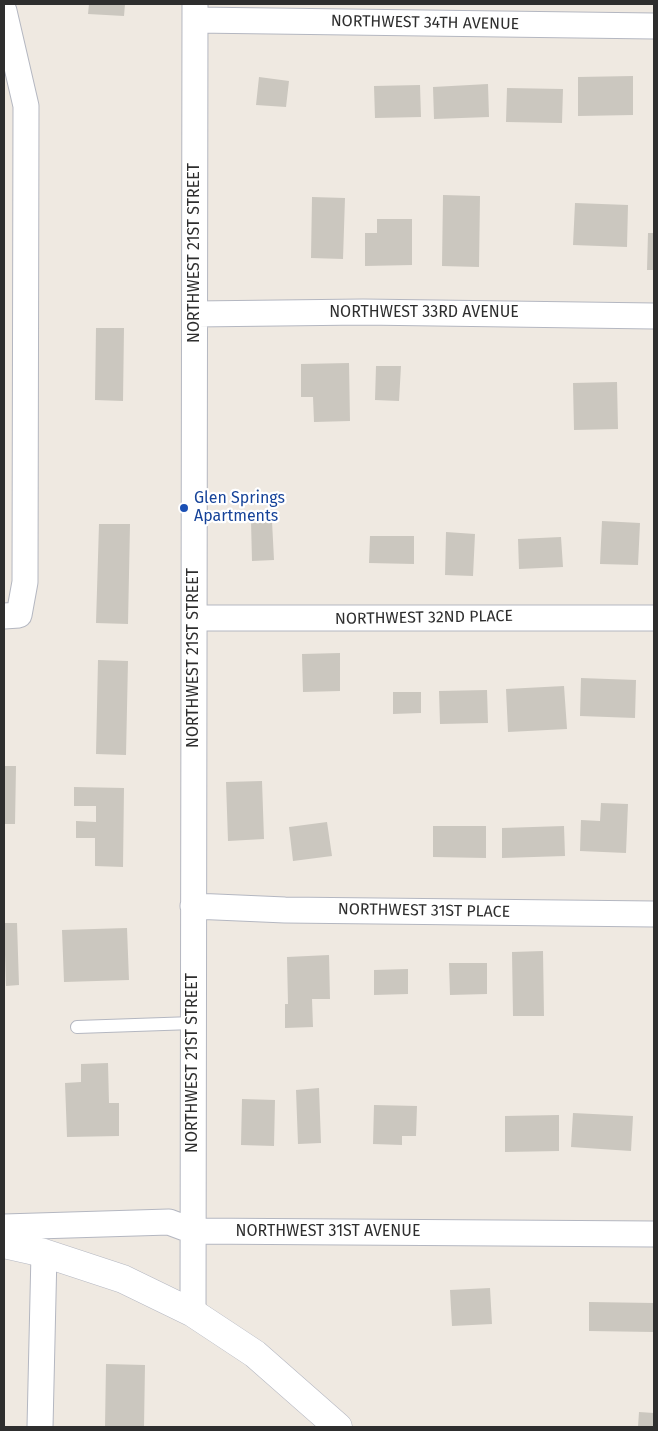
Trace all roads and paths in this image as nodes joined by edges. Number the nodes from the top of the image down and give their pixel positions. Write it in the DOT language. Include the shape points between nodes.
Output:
graph roads {
  1 [pos="4,11"];
  2 [pos="195,12"];
  3 [pos="654,26"];
  4 [pos="194,314"];
  5 [pos="654,316"];
  6 [pos="4,616"];
  7 [pos="194,618"];
  8 [pos="654,618"];
  9 [pos="193,906"];
  10 [pos="654,914"];
  11 [pos="193,1023"];
  12 [pos="77,1027"];
  13 [pos="4,1227"];
  14 [pos="193,1231"];
  15 [pos="654,1234"];
  16 [pos="4,1244"];
  17 [pos="44,1253"];
  18 [pos="193,1313"];
  19 [pos="40,1427"];
  20 [pos="338,1427"];
  1 -- 6 [label="street" via="26,106 24,582 19,615"];
  2 -- 3 [label="street, NORTHWEST 34TH AVENUE"];
  2 -- 4 [label="street, NORTHWEST 21ST STREET"];
  4 -- 5 [label="street, NORTHWEST 33RD AVENUE" via="363,312"];
  4 -- 7 [label="street, NORTHWEST 21ST STREET"];
  7 -- 8 [label="street, NORTHWEST 32ND PLACE"];
  7 -- 9 [label="street, NORTHWEST 21ST STREET"];
  9 -- 10 [label="street, NORTHWEST 31ST PLACE"];
  9 -- 11 [label="street, NORTHWEST 21ST STREET"];
  11 -- 12 [label="lane"];
  11 -- 14 [label="street, NORTHWEST 21ST STREET"];
  13 -- 14 [label="street, NORTHWEST 31ST AVENUE" via="169,1222"];
  14 -- 15 [label="street, NORTHWEST 31ST AVENUE"];
  14 -- 18 [label="street, NORTHWEST 21ST STREET"];
  16 -- 17 [label="street"];
  17 -- 18 [label="street" via="123,1279"];
  17 -- 19 [label="street"];
  18 -- 20 [label="street" via="255,1354"];
}
